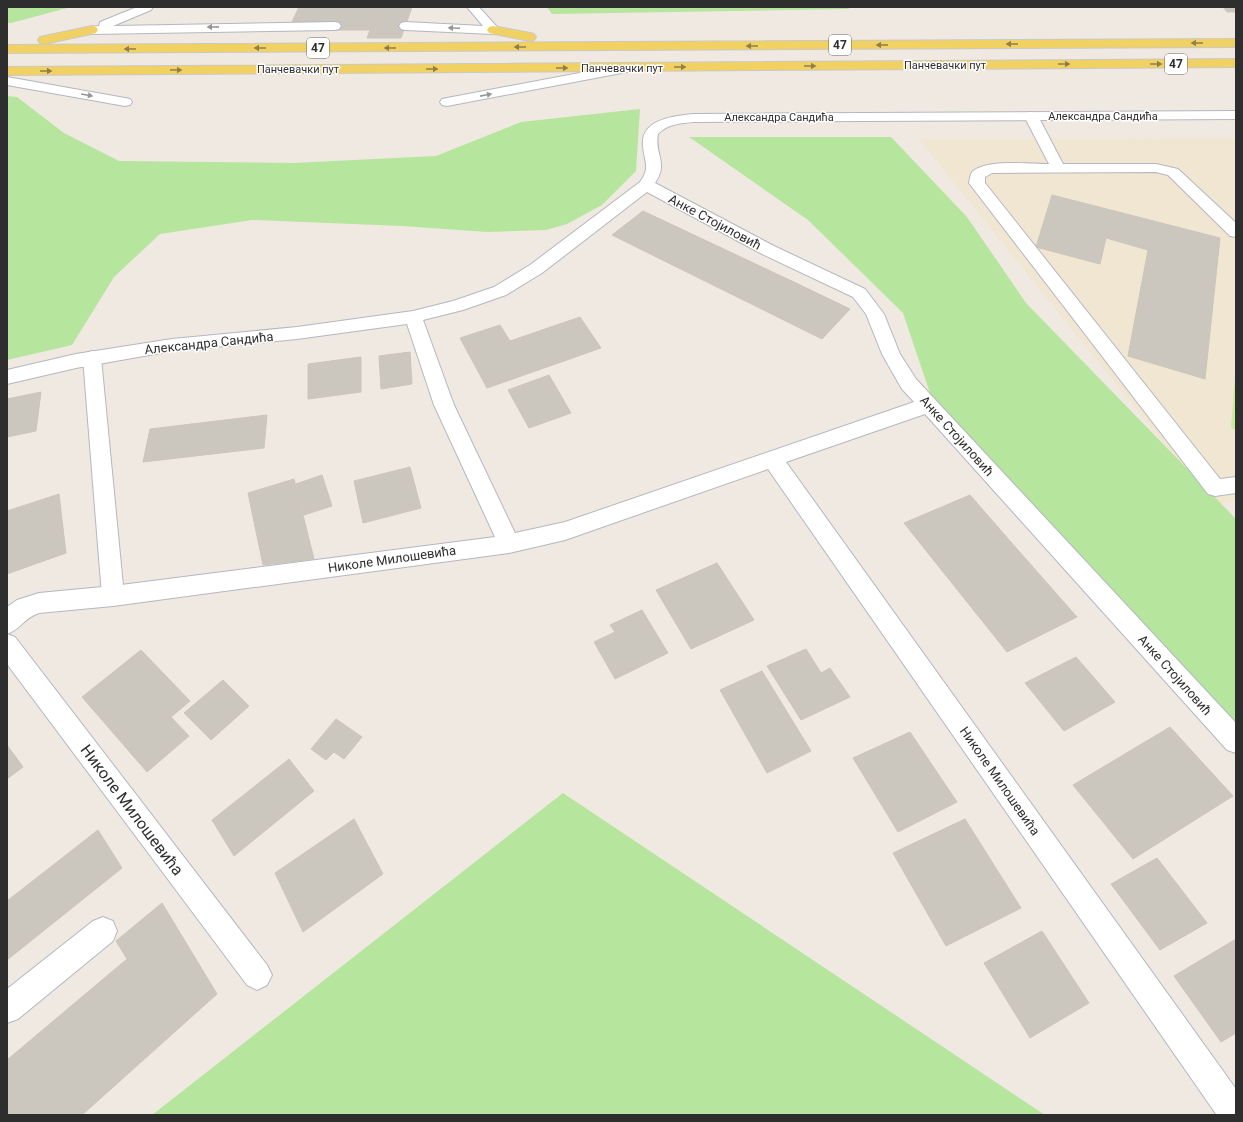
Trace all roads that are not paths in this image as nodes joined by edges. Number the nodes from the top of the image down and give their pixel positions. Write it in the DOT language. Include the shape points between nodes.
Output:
graph roads {
  1 [pos="148,7"];
  2 [pos="473,7"];
  3 [pos="336,26"];
  4 [pos="404,26"];
  5 [pos="92,30"];
  6 [pos="493,30"];
  7 [pos="1236,43"];
  8 [pos="7,46"];
  9 [pos="629,47"];
  10 [pos="7,49"];
  11 [pos="1236,63"];
  12 [pos="628,68"];
  13 [pos="7,71"];
  14 [pos="7,81"];
  15 [pos="125,102"];
  16 [pos="448,102"];
  17 [pos="1236,115"];
  18 [pos="1031,116"];
  19 [pos="1058,168"];
  20 [pos="646,185"];
  21 [pos="1236,232"];
  22 [pos="413,317"];
  23 [pos="92,358"];
  24 [pos="7,377"];
  25 [pos="928,405"];
  26 [pos="772,459"];
  27 [pos="1236,485"];
  28 [pos="509,544"];
  29 [pos="113,596"];
  30 [pos="7,624"];
  31 [pos="7,645"];
  32 [pos="1236,741"];
  33 [pos="103,931"];
  34 [pos="257,976"];
  35 [pos="7,1008"];
  36 [pos="1227,1103"];
  1 -- 5 [label="street"];
  2 -- 6 [label="street"];
  3 -- 5 [label="street, one-way"];
  6 -- 4 [label="street, one-way"];
  5 -- 8 [label="main road"];
  6 -- 9 [label="main road" via="556,41"];
  7 -- 9 [label="main road, Панчевачки пут / 47, one-way"];
  9 -- 10 [label="main road, Панчевачки пут / 47, one-way"];
  12 -- 11 [label="main road, Панчевачки пут / 47, one-way"];
  13 -- 12 [label="main road, Панчевачки пут / 47, one-way"];
  16 -- 12 [label="street, one-way"];
  14 -- 15 [label="street, one-way"];
  17 -- 18 [label="street, Александра Сандића"];
  18 -- 19 [label="street"];
  18 -- 20 [label="street, Александра Сандића" via="677,119 654,130 650,139 655,166 653,176"];
  19 -- 21 [label="street" via="1156,168 1173,172"];
  19 -- 27 [label="street" via="989,169 978,175 978,183 1215,488"];
  20 -- 22 [label="street, Александра Сандића" via="536,269 500,291 457,306"];
  20 -- 25 [label="street, Анке Стојиловић" via="768,250 859,293 870,304 892,355 906,378"];
  22 -- 23 [label="street, Александра Сандића" via="297,333 172,345"];
  22 -- 28 [label="street" via="444,405"];
  23 -- 24 [label="street, Александра Сандића"];
  23 -- 29 [label="street"];
  25 -- 26 [label="street, Николе Милошевића"];
  25 -- 32 [label="street, Анке Стојиловић"];
  26 -- 28 [label="street, Николе Милошевића" via="604,519"];
  26 -- 36 [label="street, Николе Милошевића"];
  28 -- 29 [label="street, Николе Милошевића"];
  29 -- 30 [label="street, Николе Милошевића" via="39,603 25,607"];
  31 -- 34 [label="street, Николе Милошевића"];
  33 -- 35 [label="street"];
}
